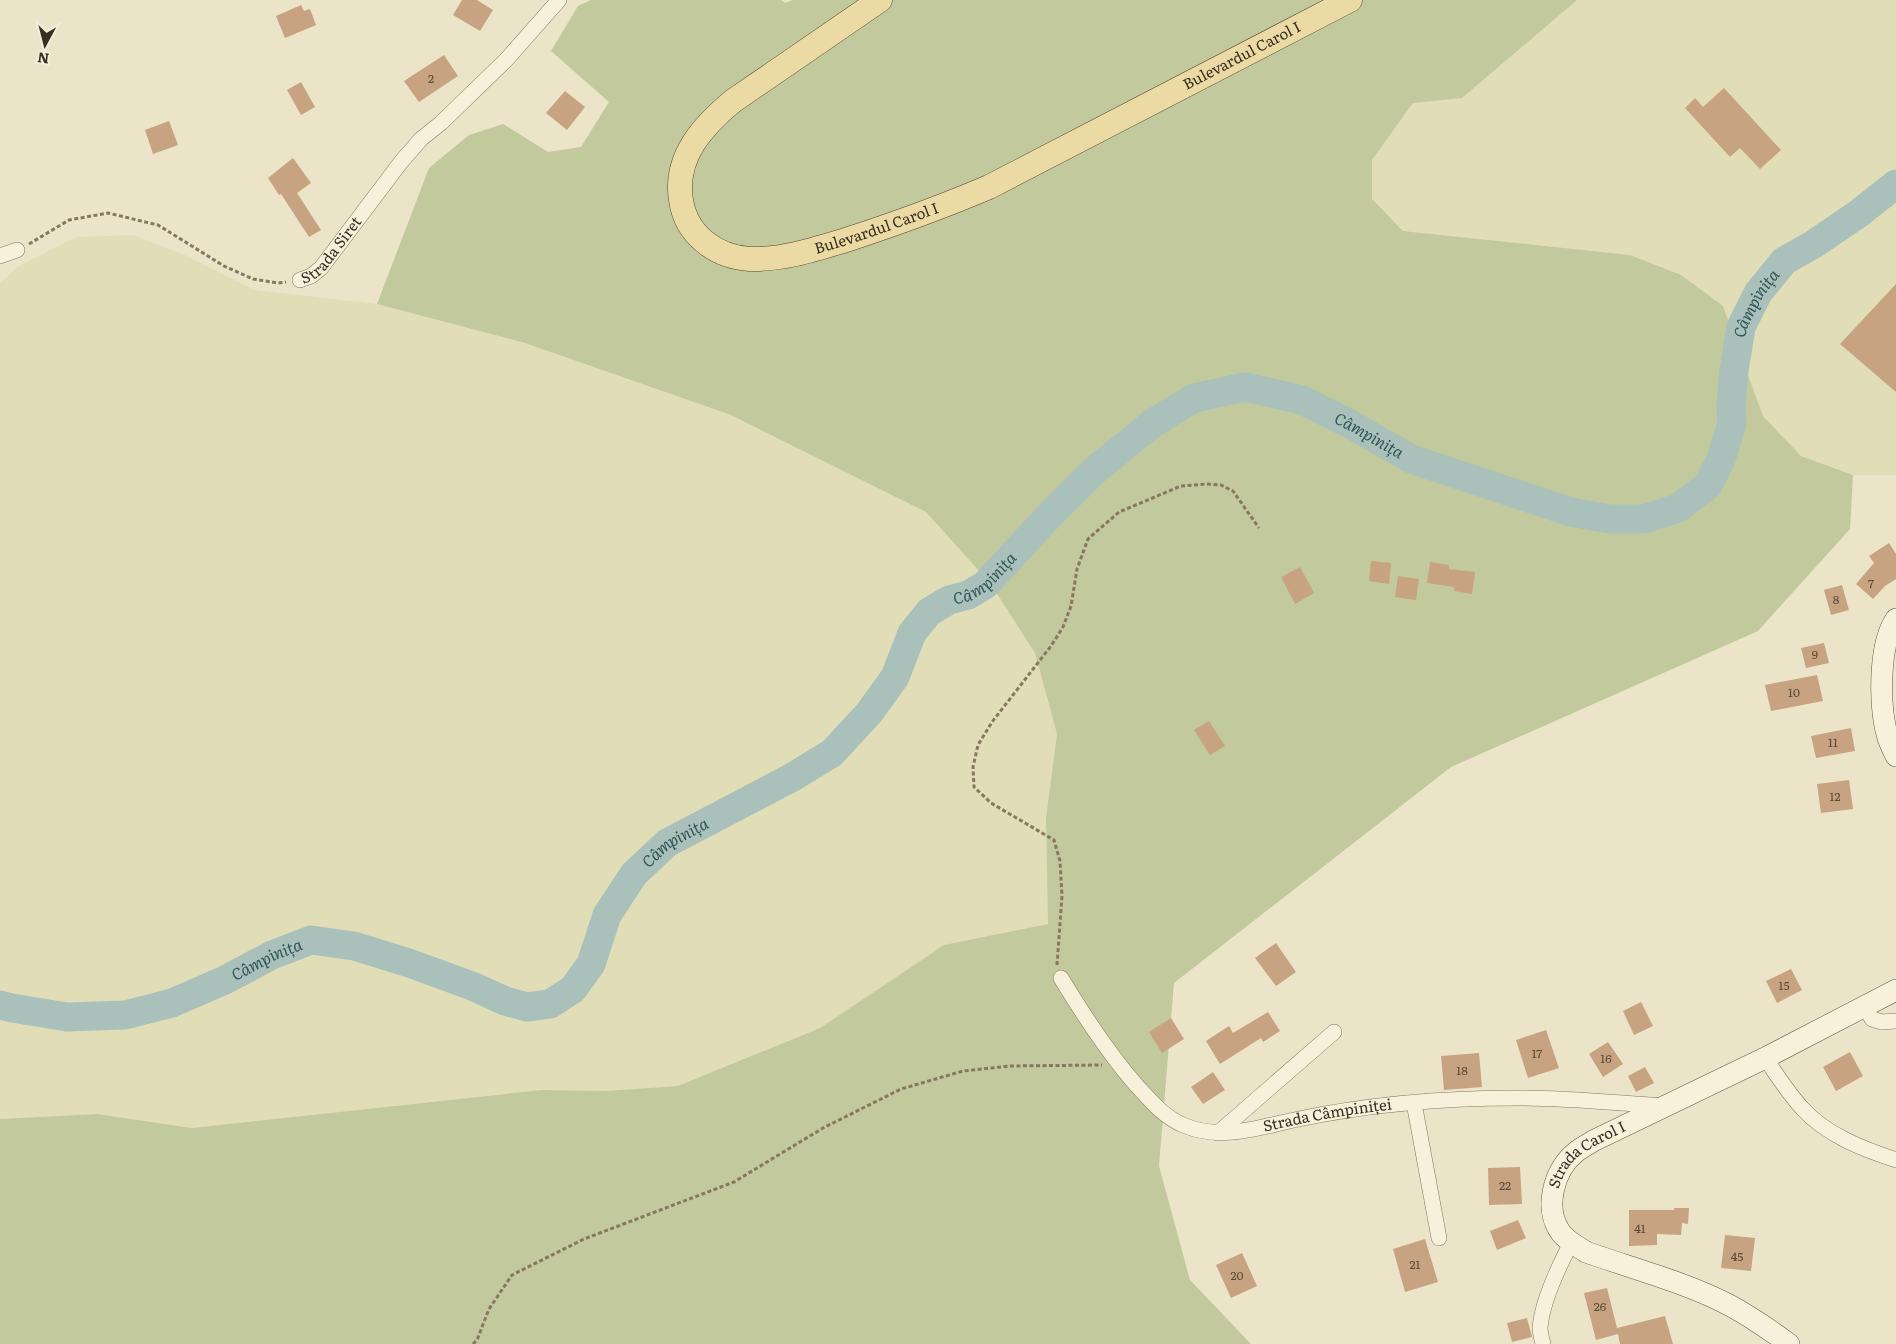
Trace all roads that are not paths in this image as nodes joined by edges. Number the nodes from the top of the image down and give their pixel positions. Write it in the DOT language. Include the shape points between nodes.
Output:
graph roads {
  1 [pos="559,0"];
  2 [pos="880,0"];
  3 [pos="1350,0"];
  4 [pos="18,250"];
  5 [pos="0,256"];
  6 [pos="300,280"];
  7 [pos="1896,619"];
  8 [pos="1896,756"];
  9 [pos="1061,978"];
  10 [pos="1896,990"];
  11 [pos="1865,1006"];
  12 [pos="1896,1022"];
  13 [pos="1334,1032"];
  14 [pos="1765,1058"];
  15 [pos="1414,1102"];
  16 [pos="1668,1106"];
  17 [pos="1218,1133"];
  18 [pos="1896,1160"];
  19 [pos="1439,1238"];
  20 [pos="1571,1243"];
  21 [pos="1543,1344"];
  22 [pos="1789,1344"];
  1 -- 6 [label="street, Strada Siret" via="506,60 421,139 321,268"];
  2 -- 3 [label="main road, Bulevardul Carol I" via="733,101 700,133 684,162 680,192 687,222 710,247 728,255 749,258 796,254 942,207 998,183"];
  4 -- 5 [label="street"];
  7 -- 8 [label="main road" via="1888,638 1882,682 1884,718"];
  9 -- 17 [label="street, Strada Câmpiniței" via="1120,1066 1159,1110 1193,1129"];
  10 -- 11 [label="main road, Strada Carol I"];
  11 -- 12 [label="street" via="1872,1019"];
  11 -- 14 [label="main road, Strada Carol I"];
  13 -- 17 [label="street"];
  14 -- 16 [label="main road, Strada Carol I"];
  14 -- 18 [label="street" via="1803,1109 1820,1124 1861,1148"];
  15 -- 16 [label="street, Strada Câmpiniței" via="1521,1098"];
  15 -- 17 [label="street, Strada Câmpiniței" via="1344,1111 1244,1132"];
  15 -- 19 [label="street"];
  16 -- 20 [label="main road, Strada Carol I" via="1593,1141 1575,1152 1562,1168 1553,1188 1552,1206 1554,1221"];
  20 -- 21 [label="street" via="1544,1311 1540,1330"];
  20 -- 22 [label="main road, Strada Carol I" via="1586,1252 1729,1305"];
}
